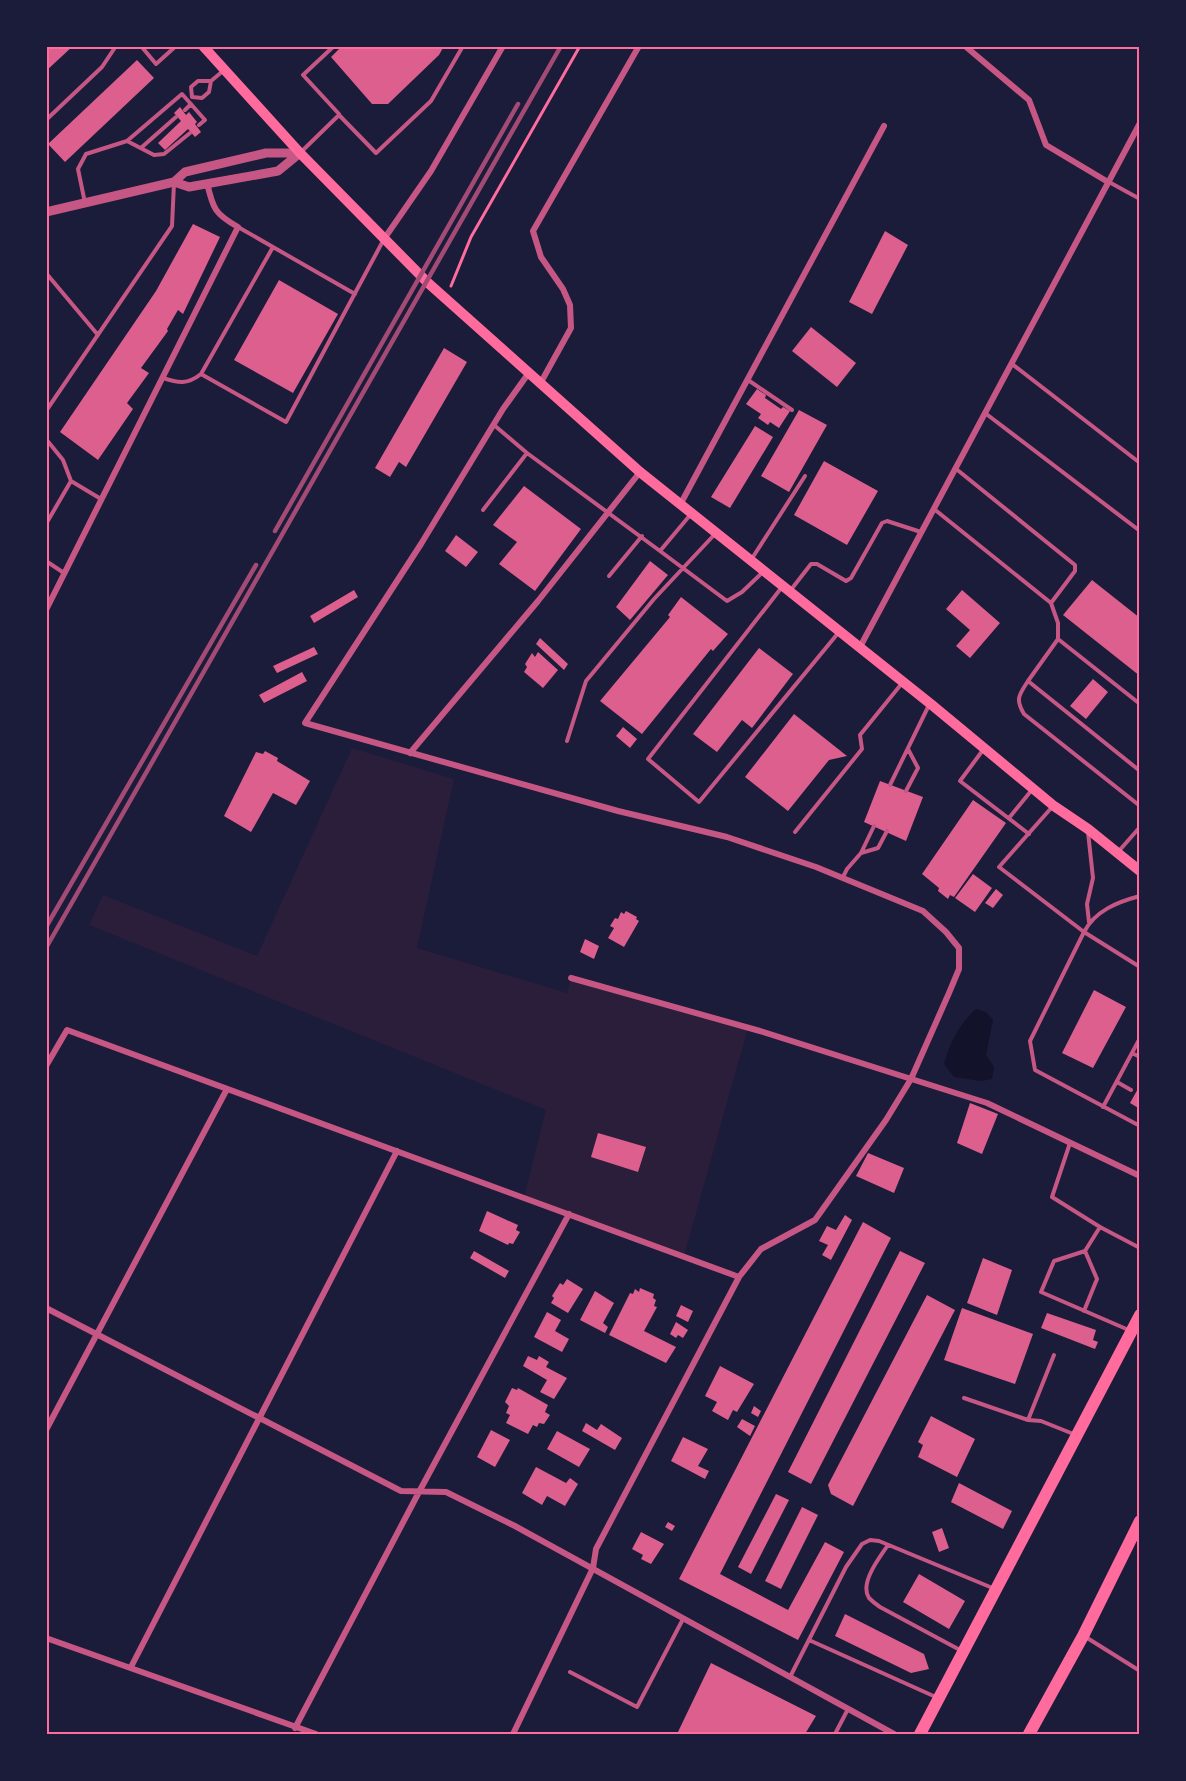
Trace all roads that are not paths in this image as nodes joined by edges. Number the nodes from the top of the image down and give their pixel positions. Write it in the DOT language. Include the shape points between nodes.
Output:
graph roads {
  1 [pos="116,46"];
  2 [pos="141,46"];
  3 [pos="176,46"];
  4 [pos="203,46"];
  5 [pos="334,46"];
  6 [pos="463,46"];
  7 [pos="503,46"];
  8 [pos="639,46"];
  9 [pos="965,46"];
  10 [pos="224,70"];
  11 [pos="211,81"];
  12 [pos="192,97"];
  13 [pos="189,102"];
  14 [pos="184,110"];
  15 [pos="339,115"];
  16 [pos="176,117"];
  17 [pos="46,120"];
  18 [pos="1140,123"];
  19 [pos="199,125"];
  20 [pos="884,126"];
  21 [pos="190,133"];
  22 [pos="127,141"];
  23 [pos="142,147"];
  24 [pos="300,153"];
  25 [pos="174,182"];
  26 [pos="1108,182"];
  27 [pos="207,183"];
  28 [pos="1140,199"];
  29 [pos="85,203"];
  30 [pos="46,212"];
  31 [pos="238,227"];
  32 [pos="384,239"];
  33 [pos="273,247"];
  34 [pos="46,273"];
  35 [pos="356,294"];
  36 [pos="98,335"];
  37 [pos="1012,363"];
  38 [pos="201,374"];
  39 [pos="528,374"];
  40 [pos="163,378"];
  41 [pos="747,380"];
  42 [pos="540,384"];
  43 [pos="792,410"];
  44 [pos="46,411"];
  45 [pos="985,413"];
  46 [pos="493,425"];
  47 [pos="46,439"];
  48 [pos="527,453"];
  49 [pos="1140,463"];
  50 [pos="954,468"];
  51 [pos="640,472"];
  52 [pos="805,476"];
  53 [pos="71,481"];
  54 [pos="102,499"];
  55 [pos="680,505"];
  56 [pos="483,510"];
  57 [pos="934,510"];
  58 [pos="608,512"];
  59 [pos="691,514"];
  60 [pos="46,524"];
  61 [pos="1140,531"];
  62 [pos="921,532"];
  63 [pos="716,533"];
  64 [pos="642,536"];
  65 [pos="660,551"];
  66 [pos="751,560"];
  67 [pos="46,561"];
  68 [pos="682,569"];
  69 [pos="764,571"];
  70 [pos="65,574"];
  71 [pos="609,576"];
  72 [pos="786,589"];
  73 [pos="1051,603"];
  74 [pos="46,610"];
  75 [pos="840,631"];
  76 [pos="1058,639"];
  77 [pos="860,647"];
  78 [pos="903,681"];
  79 [pos="1028,681"];
  80 [pos="930,703"];
  81 [pos="1140,704"];
  82 [pos="567,741"];
  83 [pos="984,747"];
  84 [pos="908,748"];
  85 [pos="410,753"];
  86 [pos="1140,771"];
  87 [pos="890,786"];
  88 [pos="1033,788"];
  89 [pos="906,791"];
  90 [pos="1053,806"];
  91 [pos="1140,806"];
  92 [pos="1009,818"];
  93 [pos="874,826"];
  94 [pos="1140,827"];
  95 [pos="1088,829"];
  96 [pos="887,831"];
  97 [pos="795,832"];
  98 [pos="1029,834"];
  99 [pos="861,853"];
  100 [pos="1117,853"];
  101 [pos="1140,871"];
  102 [pos="843,877"];
  103 [pos="1140,896"];
  104 [pos="1089,923"];
  105 [pos="1084,932"];
  106 [pos="1140,967"];
  107 [pos="572,978"];
  108 [pos="1140,1038"];
  109 [pos="1132,1053"];
  110 [pos="1140,1057"];
  111 [pos="46,1066"];
  112 [pos="911,1079"];
  113 [pos="1116,1082"];
  114 [pos="227,1089"];
  115 [pos="1131,1090"];
  116 [pos="1103,1107"];
  117 [pos="1140,1126"];
  118 [pos="1070,1143"];
  119 [pos="397,1151"];
  120 [pos="1140,1176"];
  121 [pos="569,1214"];
  122 [pos="1100,1227"];
  123 [pos="1140,1248"];
  124 [pos="1085,1251"];
  125 [pos="739,1276"];
  126 [pos="46,1308"];
  127 [pos="1084,1311"];
  128 [pos="1140,1315"];
  129 [pos="1131,1331"];
  130 [pos="97,1335"];
  131 [pos="1054,1354"];
  132 [pos="964,1398"];
  133 [pos="259,1417"];
  134 [pos="1028,1420"];
  135 [pos="46,1430"];
  136 [pos="1077,1435"];
  137 [pos="419,1492"];
  138 [pos="1140,1521"];
  139 [pos="888,1545"];
  140 [pos="593,1568"];
  141 [pos="995,1589"];
  142 [pos="683,1619"];
  143 [pos="1083,1636"];
  144 [pos="46,1638"];
  145 [pos="809,1640"];
  146 [pos="963,1652"];
  147 [pos="131,1667"];
  148 [pos="1140,1671"];
  149 [pos="570,1672"];
  150 [pos="790,1677"];
  151 [pos="939,1698"];
  152 [pos="848,1709"];
  153 [pos="295,1728"];
  154 [pos="316,1734"];
  155 [pos="513,1734"];
  156 [pos="835,1734"];
  157 [pos="894,1734"];
  158 [pos="920,1734"];
  159 [pos="1029,1734"];
  1 -- 17 [label="lane" via="102,67"];
  2 -- 3 [label="lane" via="156,64"];
  4 -- 10 [label="main road"];
  5 -- 15 [label="lane" via="303,75"];
  6 -- 15 [label="lane" via="431,101 376,153"];
  7 -- 32 [label="street" via="431,171"];
  8 -- 42 [label="street" via="533,231 541,257 570,305 571,328"];
  9 -- 26 [label="street" via="1029,100 1046,145"];
  10 -- 11 [label="lane"];
  10 -- 24 [label="main road"];
  11 -- 12 [label="lane" via="209,92 202,98"];
  11 -- 12 [label="lane" via="198,81 191,87"];
  12 -- 13 [label="lane"];
  13 -- 14 [label="lane"];
  13 -- 19 [label="lane" via="205,120"];
  13 -- 22 [label="lane" via="182,94"];
  15 -- 24 [label="lane"];
  16 -- 23 [label="lane"];
  18 -- 26 [label="street"];
  20 -- 41 [label="street"];
  21 -- 23 [label="lane" via="164,154 154,154"];
  22 -- 23 [label="lane"];
  22 -- 29 [label="lane" via="86,154 78,169"];
  24 -- 25 [label="street" via="266,153 185,172"];
  24 -- 27 [label="street" via="278,171"];
  24 -- 32 [label="main road"];
  25 -- 27 [label="street" via="189,187"];
  25 -- 29 [label="street"];
  25 -- 36 [label="lane" via="172,226"];
  26 -- 28 [label="lane"];
  26 -- 37 [label="street"];
  27 -- 31 [label="street" via="215,212"];
  29 -- 30 [label="street"];
  31 -- 33 [label="lane"];
  31 -- 40 [label="street"];
  32 -- 35 [label="lane"];
  32 -- 39 [label="main road"];
  33 -- 35 [label="lane"];
  33 -- 38 [label="lane"];
  34 -- 36 [label="lane"];
  35 -- 38 [label="lane" via="286,422"];
  36 -- 44 [label="lane"];
  37 -- 45 [label="street"];
  37 -- 49 [label="lane"];
  38 -- 40 [label="lane" via="181,383"];
  39 -- 42 [label="main road"];
  39 -- 46 [label="street"];
  40 -- 54 [label="street"];
  41 -- 43 [label="lane"];
  41 -- 55 [label="street"];
  42 -- 51 [label="main road"];
  45 -- 50 [label="street"];
  45 -- 61 [label="lane"];
  46 -- 48 [label="lane"];
  46 -- 85 [label="street" via="305,723"];
  47 -- 53 [label="lane" via="63,460"];
  48 -- 56 [label="lane"];
  48 -- 58 [label="lane"];
  50 -- 57 [label="street"];
  50 -- 73 [label="lane" via="1075,565 1075,571"];
  51 -- 55 [label="main road"];
  51 -- 58 [label="street"];
  52 -- 66 [label="lane"];
  53 -- 54 [label="lane"];
  53 -- 60 [label="lane"];
  54 -- 70 [label="street"];
  55 -- 59 [label="main road"];
  57 -- 62 [label="street"];
  57 -- 73 [label="lane"];
  58 -- 64 [label="lane"];
  58 -- 85 [label="street"];
  59 -- 63 [label="main road"];
  59 -- 65 [label="lane"];
  62 -- 72 [label="lane" via="887,521 882,523 851,578 846,581 811,564"];
  62 -- 77 [label="street"];
  63 -- 66 [label="main road"];
  63 -- 68 [label="lane"];
  64 -- 65 [label="lane"];
  64 -- 71 [label="lane"];
  65 -- 68 [label="lane"];
  66 -- 69 [label="main road"];
  67 -- 70 [label="lane"];
  68 -- 69 [label="lane" via="727,601"];
  68 -- 82 [label="lane" via="586,681"];
  69 -- 72 [label="main road"];
  70 -- 74 [label="street"];
  72 -- 75 [label="main road"];
  72 -- 75 [label="lane" via="648,759 699,802"];
  73 -- 76 [label="lane" via="1058,623"];
  75 -- 77 [label="main road"];
  76 -- 79 [label="lane"];
  76 -- 81 [label="lane"];
  77 -- 78 [label="main road"];
  78 -- 80 [label="main road"];
  78 -- 97 [label="lane" via="861,735 862,748"];
  79 -- 86 [label="lane"];
  79 -- 91 [label="lane" via="1019,694 1024,714"];
  80 -- 83 [label="main road"];
  80 -- 84 [label="lane"];
  83 -- 88 [label="main road"];
  83 -- 92 [label="lane" via="960,781"];
  84 -- 87 [label="lane"];
  84 -- 89 [label="lane" via="918,768"];
  85 -- 102 [label="street" via="727,837"];
  88 -- 90 [label="main road"];
  88 -- 92 [label="lane"];
  90 -- 95 [label="main road"];
  90 -- 98 [label="lane"];
  92 -- 98 [label="lane"];
  93 -- 99 [label="lane"];
  94 -- 100 [label="lane"];
  95 -- 100 [label="main road"];
  95 -- 104 [label="lane" via="1093,878 1087,904"];
  96 -- 99 [label="lane" via="878,848"];
  98 -- 105 [label="lane" via="999,867"];
  99 -- 102 [label="lane"];
  100 -- 101 [label="main road"];
  102 -- 112 [label="street" via="923,911 959,948 959,969"];
  103 -- 104 [label="lane" via="1117,902"];
  104 -- 105 [label="lane"];
  105 -- 106 [label="lane"];
  105 -- 116 [label="lane" via="1030,1041 1035,1070"];
  107 -- 112 [label="street"];
  108 -- 109 [label="lane"];
  109 -- 110 [label="lane"];
  109 -- 113 [label="lane"];
  111 -- 114 [label="street" via="67,1030"];
  112 -- 118 [label="street" via="987,1103"];
  112 -- 125 [label="street" via="815,1220 761,1249"];
  113 -- 115 [label="lane"];
  113 -- 116 [label="lane"];
  114 -- 119 [label="street"];
  114 -- 130 [label="street"];
  116 -- 117 [label="lane"];
  118 -- 120 [label="street"];
  118 -- 122 [label="lane" via="1052,1197"];
  119 -- 121 [label="street"];
  119 -- 133 [label="street"];
  121 -- 125 [label="street"];
  121 -- 137 [label="street"];
  122 -- 123 [label="lane"];
  122 -- 124 [label="lane"];
  124 -- 127 [label="lane" via="1097,1279"];
  124 -- 127 [label="lane" via="1054,1261 1041,1292"];
  125 -- 140 [label="street" via="596,1549"];
  126 -- 130 [label="street"];
  127 -- 129 [label="lane"];
  128 -- 129 [label="main road"];
  129 -- 136 [label="main road"];
  130 -- 133 [label="street"];
  130 -- 135 [label="street"];
  131 -- 134 [label="lane"];
  132 -- 134 [label="lane"];
  133 -- 137 [label="street" via="401,1491"];
  133 -- 147 [label="street"];
  134 -- 136 [label="lane"];
  136 -- 141 [label="main road"];
  137 -- 140 [label="street" via="447,1492"];
  137 -- 153 [label="street"];
  138 -- 143 [label="main road"];
  139 -- 141 [label="lane"];
  139 -- 145 [label="lane" via="870,1540 862,1544"];
  139 -- 146 [label="lane" via="870,1572 866,1589 869,1598"];
  140 -- 142 [label="street"];
  140 -- 155 [label="street"];
  141 -- 146 [label="main road"];
  142 -- 149 [label="lane" via="637,1707"];
  142 -- 150 [label="street"];
  143 -- 148 [label="lane"];
  143 -- 159 [label="main road"];
  144 -- 147 [label="street"];
  145 -- 150 [label="lane"];
  145 -- 151 [label="lane"];
  146 -- 151 [label="main road"];
  147 -- 153 [label="street"];
  150 -- 152 [label="street"];
  151 -- 158 [label="main road"];
  152 -- 156 [label="lane"];
  152 -- 157 [label="street"];
  153 -- 154 [label="street"];
}
